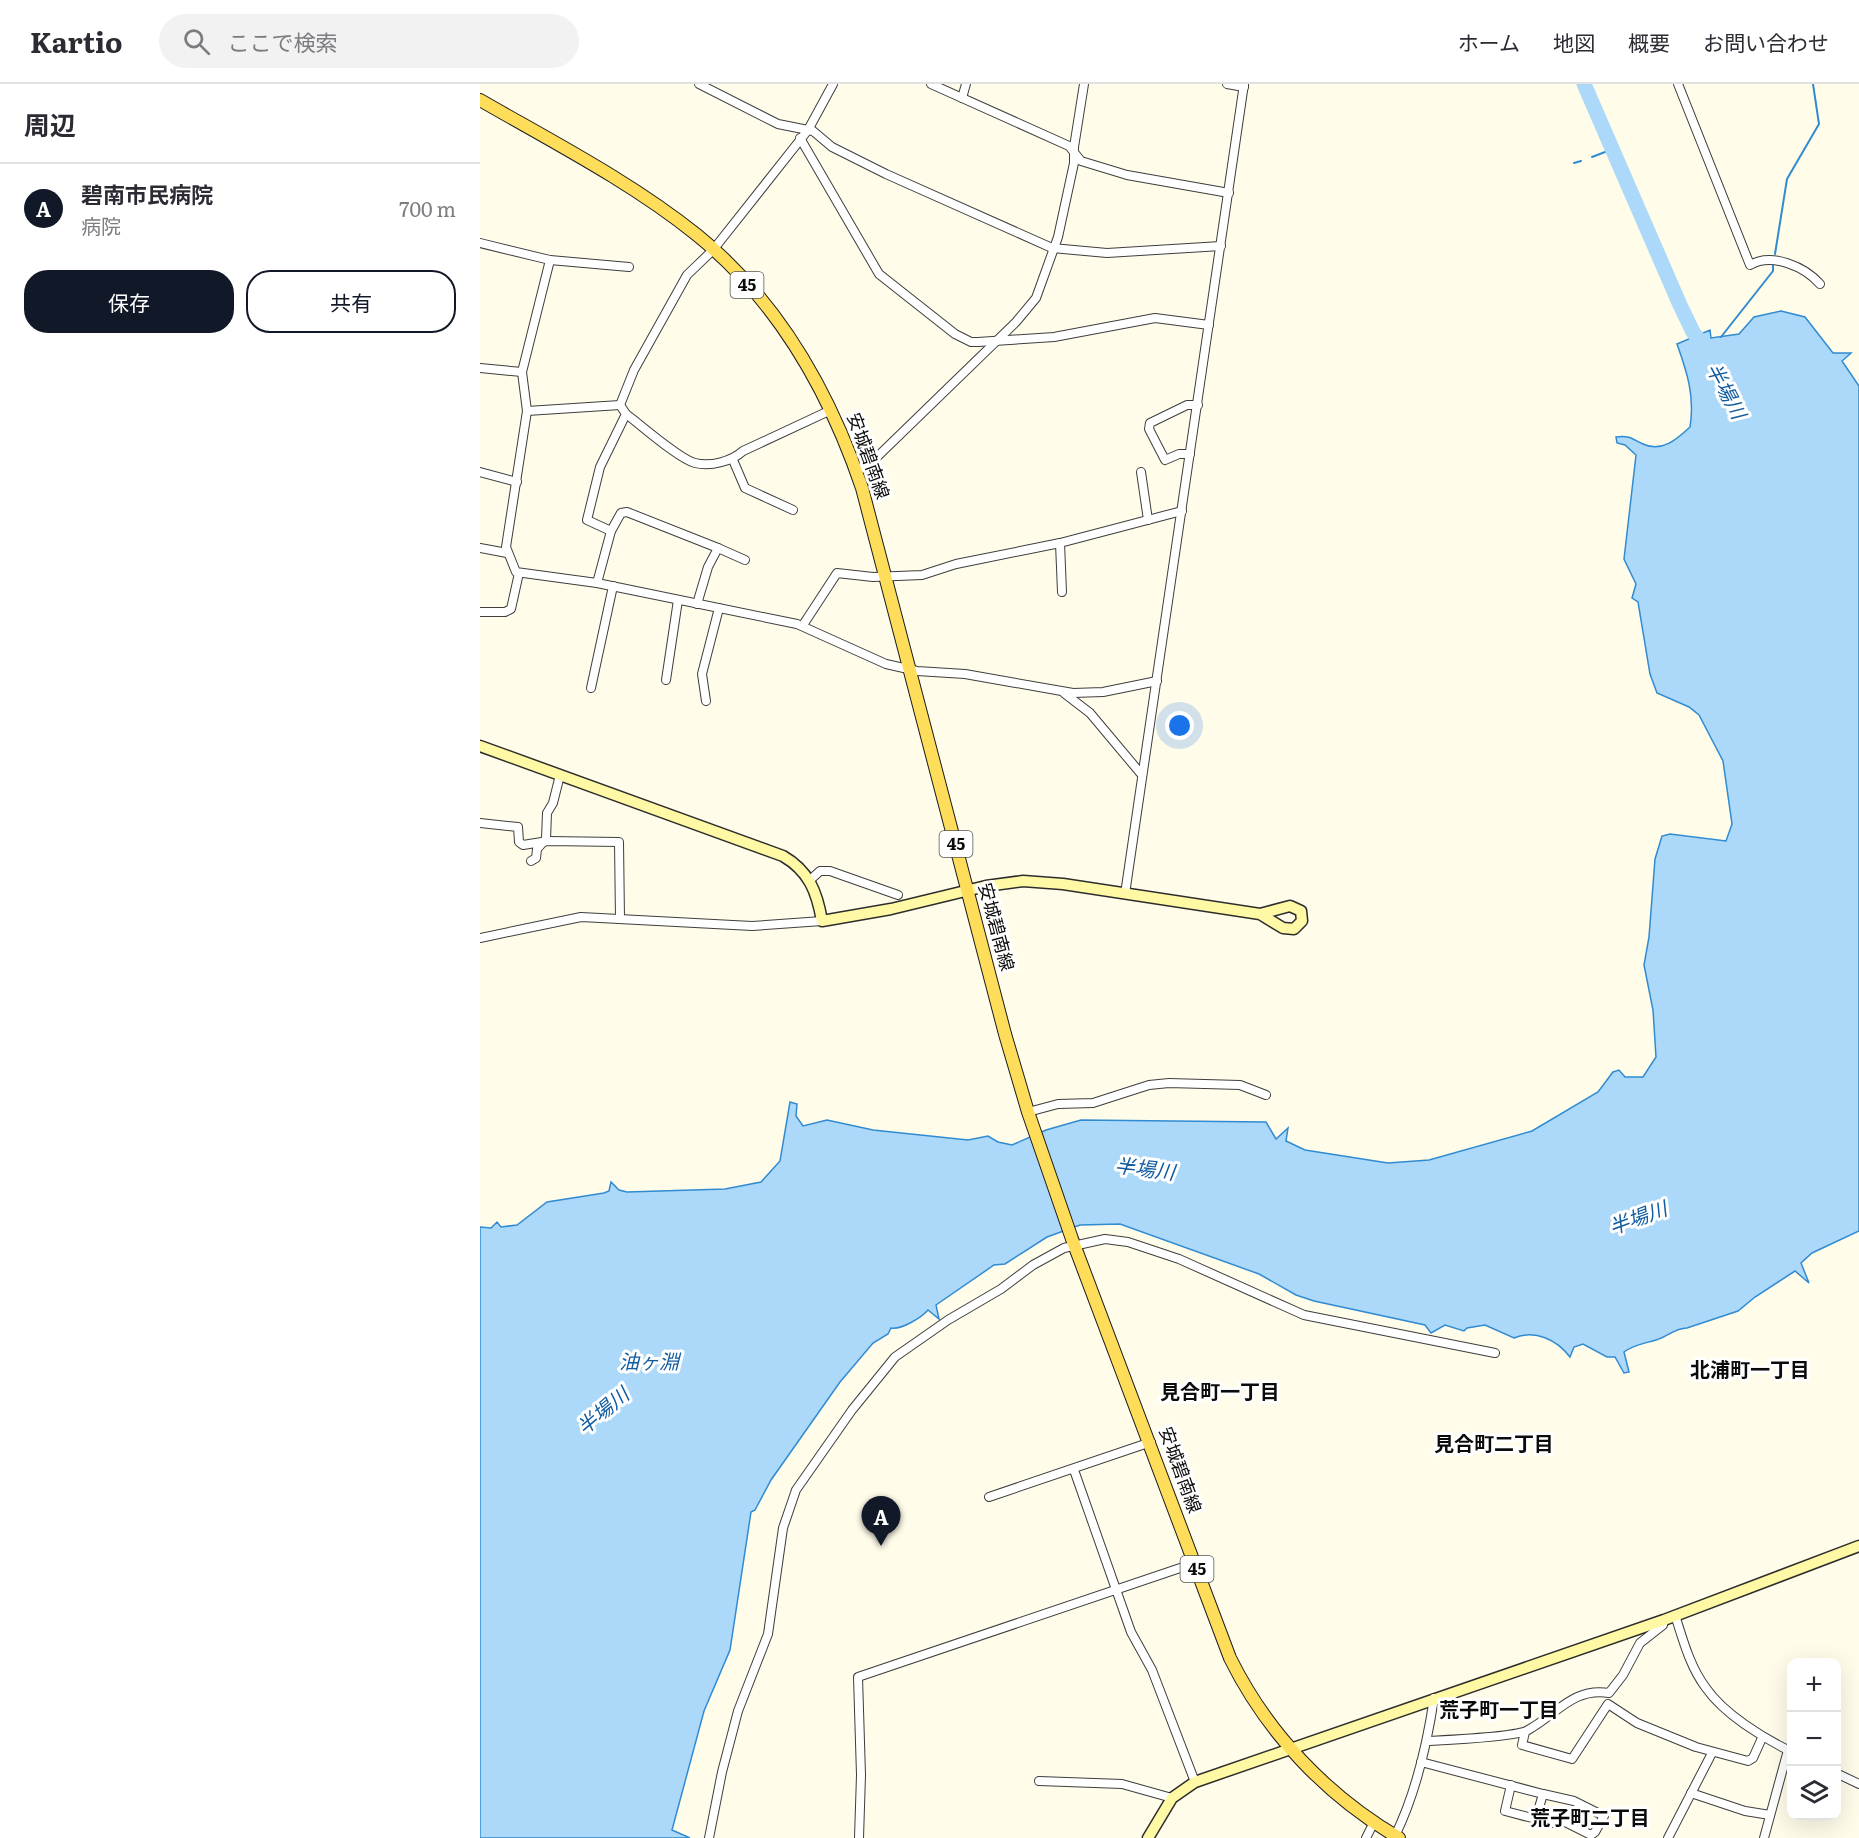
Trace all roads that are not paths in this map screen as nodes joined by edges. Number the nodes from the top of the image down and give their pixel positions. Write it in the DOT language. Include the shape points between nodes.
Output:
graph roads {
  1 [pos="699,84"];
  2 [pos="833,84"];
  3 [pos="931,84"];
  4 [pos="966,84"];
  5 [pos="1084,84"];
  6 [pos="1227,84"];
  7 [pos="1678,84"];
  8 [pos="1244,85"];
  9 [pos="962,98"];
  10 [pos="480,100"];
  11 [pos="808,130"];
  12 [pos="800,138"];
  13 [pos="1074,153"];
  14 [pos="1229,193"];
  15 [pos="480,243"];
  16 [pos="1221,246"];
  17 [pos="1052,248"];
  18 [pos="713,250"];
  19 [pos="550,260"];
  20 [pos="629,267"];
  21 [pos="1820,284"];
  22 [pos="1209,325"];
  23 [pos="995,341"];
  24 [pos="480,368"];
  25 [pos="522,372"];
  26 [pos="620,405"];
  27 [pos="1198,405"];
  28 [pos="831,410"];
  29 [pos="527,411"];
  30 [pos="626,414"];
  31 [pos="1190,454"];
  32 [pos="733,460"];
  33 [pos="856,470"];
  34 [pos="480,472"];
  35 [pos="1141,472"];
  36 [pos="517,482"];
  37 [pos="792,510"];
  38 [pos="1182,511"];
  39 [pos="1148,520"];
  40 [pos="611,531"];
  41 [pos="1060,543"];
  42 [pos="480,548"];
  43 [pos="718,548"];
  44 [pos="507,553"];
  45 [pos="745,560"];
  46 [pos="519,573"];
  47 [pos="885,575"];
  48 [pos="597,583"];
  49 [pos="613,586"];
  50 [pos="1062,592"];
  51 [pos="678,600"];
  52 [pos="697,604"];
  53 [pos="719,608"];
  54 [pos="480,615"];
  55 [pos="803,626"];
  56 [pos="910,669"];
  57 [pos="666,680"];
  58 [pos="1157,681"];
  59 [pos="591,688"];
  60 [pos="1061,691"];
  61 [pos="706,701"];
  62 [pos="480,746"];
  63 [pos="1142,775"];
  64 [pos="560,776"];
  65 [pos="480,823"];
  66 [pos="543,844"];
  67 [pos="531,861"];
  68 [pos="810,880"];
  69 [pos="968,890"];
  70 [pos="1125,894"];
  71 [pos="898,895"];
  72 [pos="1260,914"];
  73 [pos="620,919"];
  74 [pos="822,921"];
  75 [pos="480,938"];
  76 [pos="1266,1095"];
  77 [pos="1028,1112"];
  78 [pos="1073,1242"];
  79 [pos="1495,1353"];
  80 [pos="1151,1442"];
  81 [pos="1074,1470"];
  82 [pos="988,1497"];
  83 [pos="1859,1546"];
  84 [pos="1195,1563"];
  85 [pos="1117,1590"];
  86 [pos="1675,1615"];
  87 [pos="1664,1620"];
  88 [pos="1434,1698"];
  89 [pos="1525,1732"];
  90 [pos="1762,1737"];
  91 [pos="1427,1741"];
  92 [pos="1290,1749"];
  93 [pos="1787,1750"];
  94 [pos="1712,1753"];
  95 [pos="1787,1761"];
  96 [pos="1421,1762"];
  97 [pos="1841,1775"];
  98 [pos="1039,1781"];
  99 [pos="1195,1782"];
  100 [pos="1859,1784"];
  101 [pos="1511,1785"];
  102 [pos="1691,1793"];
  103 [pos="1544,1794"];
  104 [pos="1172,1798"];
  105 [pos="1770,1815"];
  106 [pos="1536,1818"];
  107 [pos="1374,1822"];
  108 [pos="1397,1837"];
  109 [pos="710,1838"];
  110 [pos="859,1838"];
  111 [pos="1148,1838"];
  112 [pos="1366,1838"];
  113 [pos="1668,1838"];
  114 [pos="1764,1838"];
  1 -- 11 [label="street" via="778,124"];
  2 -- 11 [label="street"];
  3 -- 9 [label="street"];
  4 -- 9 [label="street"];
  5 -- 13 [label="street"];
  6 -- 8 [label="street"];
  7 -- 21 [label="street" via="1750,265 1768,260 1786,263 1806,270"];
  8 -- 14 [label="street"];
  9 -- 13 [label="street" via="1069,146"];
  10 -- 18 [label="main road, 安城碧南線 / 45" via="625,186 681,223"];
  11 -- 12 [label="street"];
  11 -- 17 [label="street" via="832,147 886,174"];
  12 -- 18 [label="street"];
  12 -- 23 [label="street" via="879,274 955,334 971,342"];
  13 -- 14 [label="street" via="1081,161 1127,175"];
  13 -- 17 [label="street" via="1069,196"];
  14 -- 16 [label="street"];
  15 -- 19 [label="street"];
  16 -- 17 [label="street" via="1107,253"];
  16 -- 22 [label="street"];
  17 -- 23 [label="street" via="1036,298"];
  18 -- 26 [label="street" via="687,275 634,370"];
  18 -- 28 [label="main road, 安城碧南線 / 45" via="788,334"];
  19 -- 20 [label="street"];
  19 -- 25 [label="street"];
  22 -- 23 [label="street" via="1155,318 1054,337"];
  22 -- 27 [label="street"];
  23 -- 33 [label="street" via="878,456"];
  24 -- 25 [label="street"];
  25 -- 29 [label="street"];
  26 -- 29 [label="street"];
  26 -- 30 [label="street"];
  27 -- 31 [label="street"];
  27 -- 31 [label="street" via="1186,405 1150,423 1149,429 1165,460"];
  28 -- 32 [label="street" via="743,451"];
  28 -- 33 [label="main road, 安城碧南線 / 45"];
  29 -- 36 [label="street"];
  30 -- 32 [label="street" via="691,462"];
  30 -- 40 [label="street" via="600,467 587,520"];
  31 -- 38 [label="street"];
  32 -- 37 [label="street" via="745,488"];
  33 -- 47 [label="main road, 安城碧南線 / 45"];
  34 -- 36 [label="street"];
  35 -- 39 [label="street"];
  36 -- 44 [label="street"];
  38 -- 39 [label="street"];
  38 -- 58 [label="street"];
  39 -- 41 [label="street"];
  40 -- 43 [label="street" via="621,513 627,512"];
  40 -- 48 [label="street"];
  41 -- 47 [label="street" via="956,564 922,575"];
  41 -- 50 [label="street"];
  42 -- 44 [label="street"];
  43 -- 45 [label="street"];
  43 -- 52 [label="street"];
  44 -- 46 [label="street"];
  46 -- 48 [label="street"];
  46 -- 54 [label="street" via="511,609"];
  47 -- 55 [label="street" via="837,573"];
  47 -- 56 [label="main road, 安城碧南線 / 45"];
  48 -- 49 [label="street"];
  49 -- 51 [label="street"];
  49 -- 59 [label="street"];
  51 -- 52 [label="street"];
  51 -- 57 [label="street"];
  52 -- 53 [label="street"];
  53 -- 55 [label="street"];
  53 -- 61 [label="street" via="702,674"];
  55 -- 56 [label="street" via="886,664"];
  56 -- 60 [label="street"];
  56 -- 69 [label="main road, 安城碧南線 / 45"];
  58 -- 60 [label="street" via="1094,693"];
  58 -- 63 [label="street"];
  60 -- 63 [label="street" via="1090,713"];
  62 -- 64 [label="street"];
  63 -- 70 [label="street"];
  64 -- 66 [label="street" via="548,808"];
  64 -- 68 [label="street" via="783,856"];
  65 -- 66 [label="street" via="510,824 518,827 519,842 523,845"];
  66 -- 67 [label="street"];
  66 -- 73 [label="street" via="619,842"];
  68 -- 71 [label="street" via="820,872 830,871"];
  68 -- 74 [label="street"];
  69 -- 70 [label="street" via="1032,881"];
  69 -- 74 [label="street"];
  69 -- 77 [label="main road, 安城碧南線 / 45"];
  70 -- 72 [label="street"];
  73 -- 74 [label="street" via="762,926"];
  73 -- 75 [label="street" via="570,918"];
  76 -- 77 [label="street" via="1240,1085 1169,1083 1149,1085 1093,1103 1058,1104"];
  77 -- 78 [label="main road, 安城碧南線 / 45"];
  78 -- 79 [label="street" via="1128,1242 1179,1259 1304,1315"];
  78 -- 80 [label="main road, 安城碧南線 / 45"];
  78 -- 109 [label="street" via="896,1357 852,1410 796,1490 783,1528 768,1634 738,1711"];
  80 -- 81 [label="street"];
  80 -- 84 [label="main road, 安城碧南線 / 45"];
  81 -- 82 [label="street"];
  81 -- 85 [label="street"];
  83 -- 86 [label="street"];
  84 -- 85 [label="street"];
  84 -- 92 [label="main road, 安城碧南線 / 45" via="1243,1684"];
  85 -- 99 [label="street"];
  85 -- 110 [label="street" via="858,1677"];
  86 -- 87 [label="street"];
  86 -- 90 [label="street" via="1695,1670 1707,1690"];
  87 -- 88 [label="street"];
  87 -- 89 [label="street" via="1640,1644 1609,1693 1589,1692 1574,1697"];
  88 -- 91 [label="street"];
  88 -- 92 [label="street"];
  89 -- 91 [label="street"];
  89 -- 94 [label="street" via="1522,1745 1572,1759 1605,1707 1611,1704 1637,1723"];
  90 -- 93 [label="street"];
  90 -- 94 [label="street" via="1751,1760"];
  91 -- 96 [label="street"];
  92 -- 99 [label="street"];
  92 -- 107 [label="main road, 安城碧南線 / 45" via="1333,1792"];
  94 -- 102 [label="street"];
  95 -- 105 [label="street"];
  96 -- 101 [label="street"];
  96 -- 108 [label="street"];
  97 -- 100 [label="street"];
  98 -- 104 [label="street" via="1122,1784"];
  99 -- 104 [label="street"];
  101 -- 103 [label="street"];
  101 -- 106 [label="street" via="1505,1811"];
  102 -- 105 [label="street" via="1744,1811"];
  102 -- 113 [label="street"];
  103 -- 106 [label="street"];
  103 -- 106 [label="street" via="1574,1801 1604,1816 1590,1835 1565,1822"];
  104 -- 111 [label="street"];
  105 -- 114 [label="street"];
  107 -- 108 [label="main road, 安城碧南線 / 45"];
  107 -- 112 [label="street"];
}
